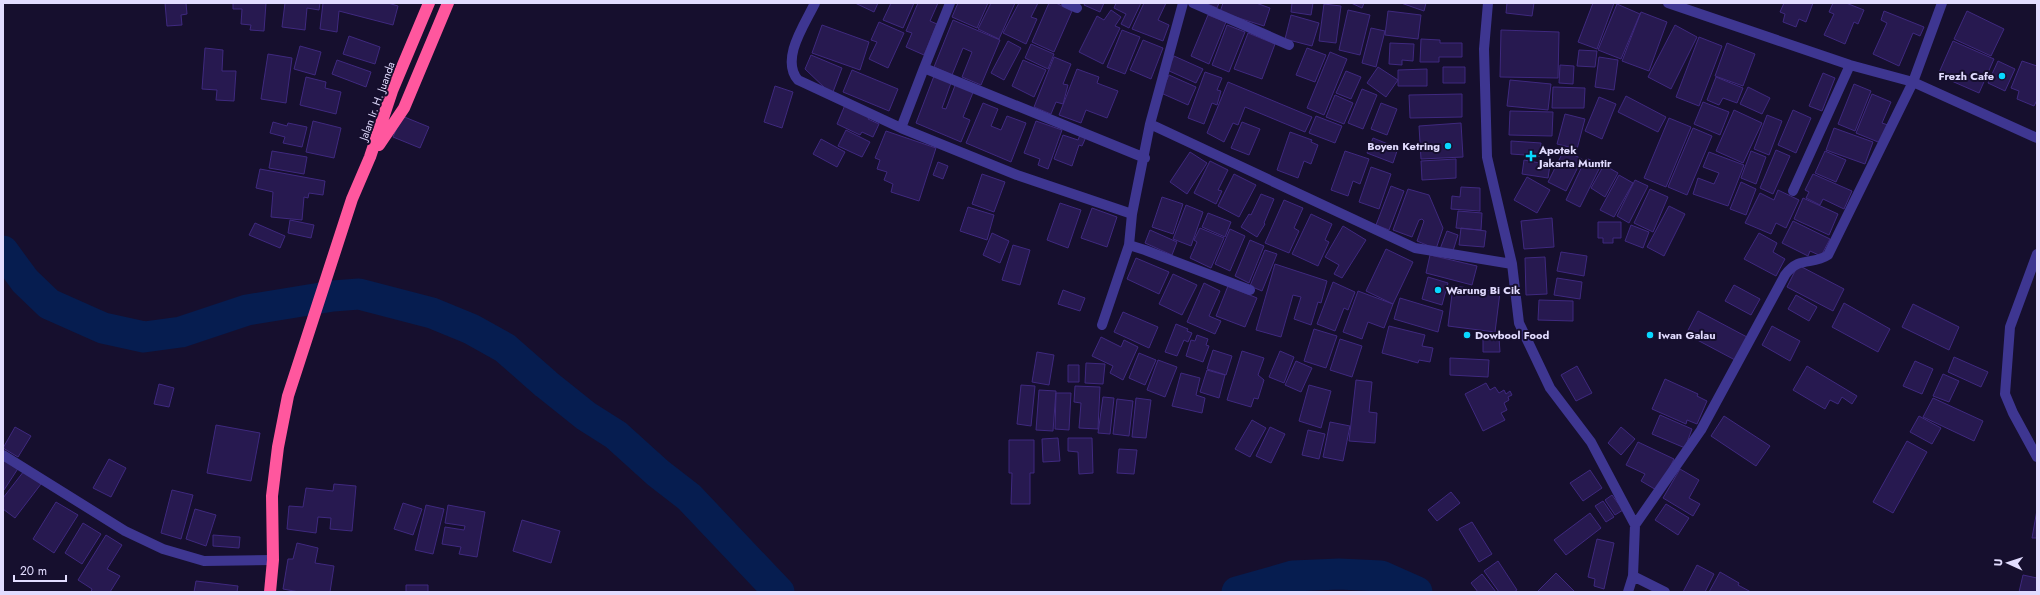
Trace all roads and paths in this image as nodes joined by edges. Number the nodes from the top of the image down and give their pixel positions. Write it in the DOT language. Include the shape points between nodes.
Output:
graph roads {
  1 [pos="429,3"];
  2 [pos="448,3"];
  3 [pos="815,3"];
  4 [pos="950,3"];
  5 [pos="1066,3"];
  6 [pos="1183,3"];
  7 [pos="1193,3"];
  8 [pos="1488,3"];
  9 [pos="1668,3"];
  10 [pos="1942,3"];
  11 [pos="1077,8"];
  12 [pos="1289,45"];
  13 [pos="1850,65"];
  14 [pos="924,68"];
  15 [pos="1914,82"];
  16 [pos="1150,124"];
  17 [pos="901,128"];
  18 [pos="2037,138"];
  19 [pos="370,158"];
  20 [pos="1145,158"];
  21 [pos="1793,191"];
  22 [pos="1132,214"];
  23 [pos="1129,245"];
  24 [pos="2037,254"];
  25 [pos="1512,264"];
  26 [pos="1250,290"];
  27 [pos="1102,325"];
  28 [pos="3,454"];
  29 [pos="2037,457"];
  30 [pos="1635,525"];
  31 [pos="273,560"];
  32 [pos="1633,576"];
  33 [pos="270,592"];
  34 [pos="1628,592"];
  35 [pos="1665,592"];
  1 -- 19 [label="highway, Jalan Ir. H. Juanda" via="392,91"];
  2 -- 19 [label="highway, Jalan Ir. H. Juanda" via="404,108"];
  3 -- 17 [label="street" via="793,50 792,74 798,80"];
  4 -- 14 [label="street"];
  5 -- 11 [label="street"];
  6 -- 16 [label="street"];
  7 -- 12 [label="street"];
  8 -- 25 [label="street" via="1484,49 1487,157"];
  9 -- 13 [label="street"];
  10 -- 15 [label="street"];
  13 -- 15 [label="street"];
  13 -- 21 [label="street"];
  14 -- 17 [label="street"];
  14 -- 20 [label="street"];
  15 -- 18 [label="street"];
  15 -- 30 [label="street" via="1828,255 1795,264 1785,275 1701,430"];
  16 -- 20 [label="street"];
  16 -- 25 [label="street" via="1415,248"];
  17 -- 22 [label="street" via="1017,175"];
  19 -- 31 [label="highway" via="352,199 288,396 272,496"];
  20 -- 22 [label="street"];
  22 -- 23 [label="street"];
  23 -- 26 [label="street"];
  23 -- 27 [label="street"];
  24 -- 29 [label="street" via="2010,326 2005,394"];
  25 -- 30 [label="street" via="1519,323 1550,388 1591,442"];
  28 -- 31 [label="street" via="125,531 163,549 204,560"];
  30 -- 32 [label="street"];
  31 -- 33 [label="highway"];
  32 -- 34 [label="street"];
  32 -- 35 [label="street"];
}
